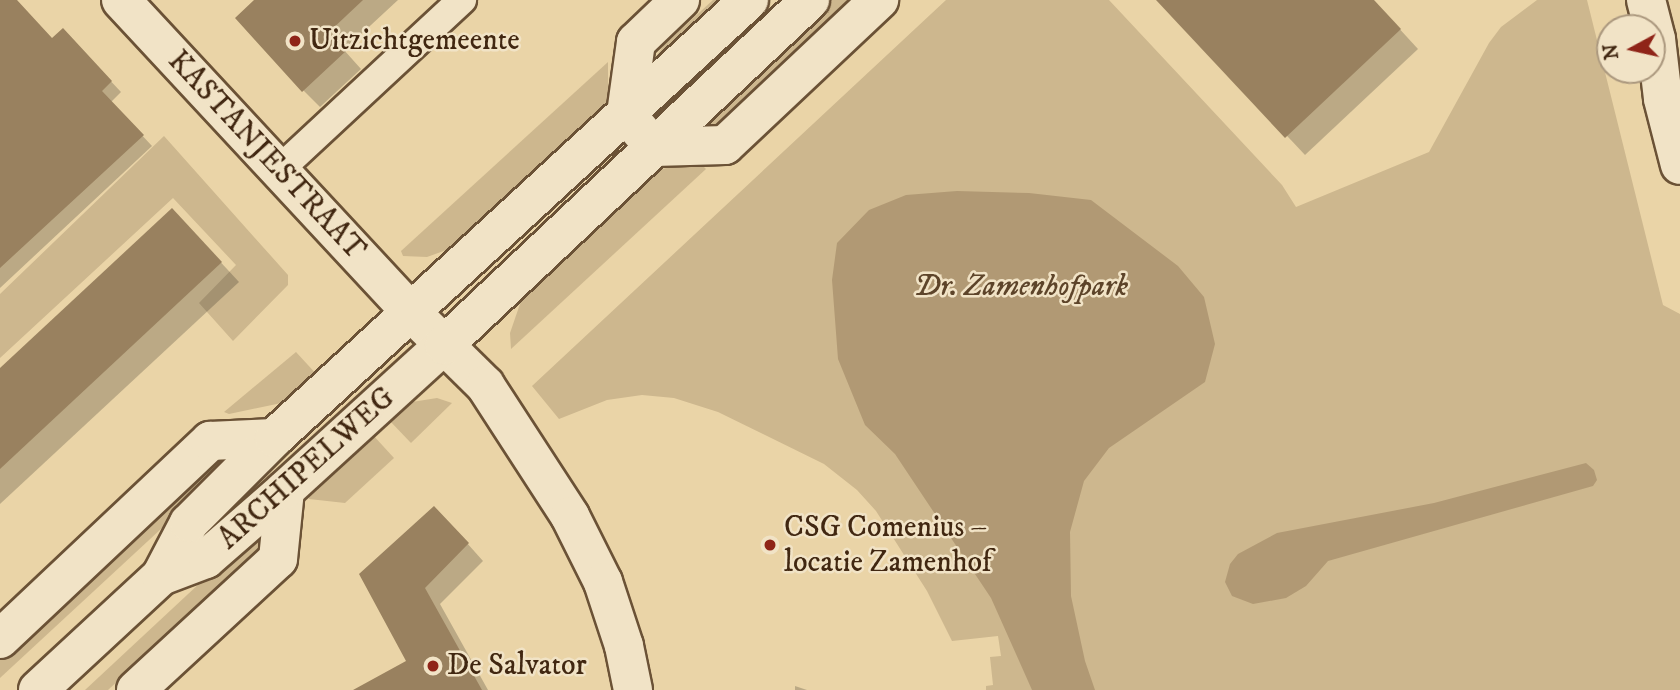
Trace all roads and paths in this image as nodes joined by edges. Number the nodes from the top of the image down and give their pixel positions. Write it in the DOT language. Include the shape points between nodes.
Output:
graph roads {
  1 [pos="121,0"];
  2 [pos="462,0"];
  3 [pos="680,0"];
  4 [pos="749,0"];
  5 [pos="810,0"];
  6 [pos="879,0"];
  7 [pos="1646,0"];
  8 [pos="626,114"];
  9 [pos="654,146"];
  10 [pos="1680,165"];
  11 [pos="279,170"];
  12 [pos="411,312"];
  13 [pos="444,345"];
  14 [pos="274,438"];
  15 [pos="285,490"];
  16 [pos="161,576"];
  17 [pos="0,639"];
  18 [pos="38,690"];
  19 [pos="136,690"];
  20 [pos="633,690"];
  1 -- 11 [label="main road, KASTANJESTRAAT"];
  2 -- 11 [label="lane"];
  3 -- 8 [label="main road" via="636,42"];
  4 -- 8 [label="main road, ARCHIPELWEG"];
  5 -- 9 [label="main road, ARCHIPELWEG"];
  6 -- 9 [label="main road" via="725,145"];
  7 -- 10 [label="main road"];
  8 -- 9 [label="main road"];
  8 -- 12 [label="main road, ARCHIPELWEG"];
  9 -- 13 [label="main road, ARCHIPELWEG"];
  11 -- 12 [label="main road, KASTANJESTRAAT"];
  12 -- 13 [label="main road"];
  12 -- 14 [label="main road, ARCHIPELWEG"];
  13 -- 15 [label="main road, ARCHIPELWEG"];
  13 -- 20 [label="main road" via="485,385 570,516 603,582"];
  14 -- 16 [label="main road, ARCHIPELWEG" via="189,523"];
  14 -- 17 [label="main road" via="210,441"];
  15 -- 16 [label="main road, ARCHIPELWEG" via="206,559"];
  15 -- 19 [label="main road, ARCHIPELWEG" via="278,559"];
  16 -- 18 [label="main road, ARCHIPELWEG"];
}
